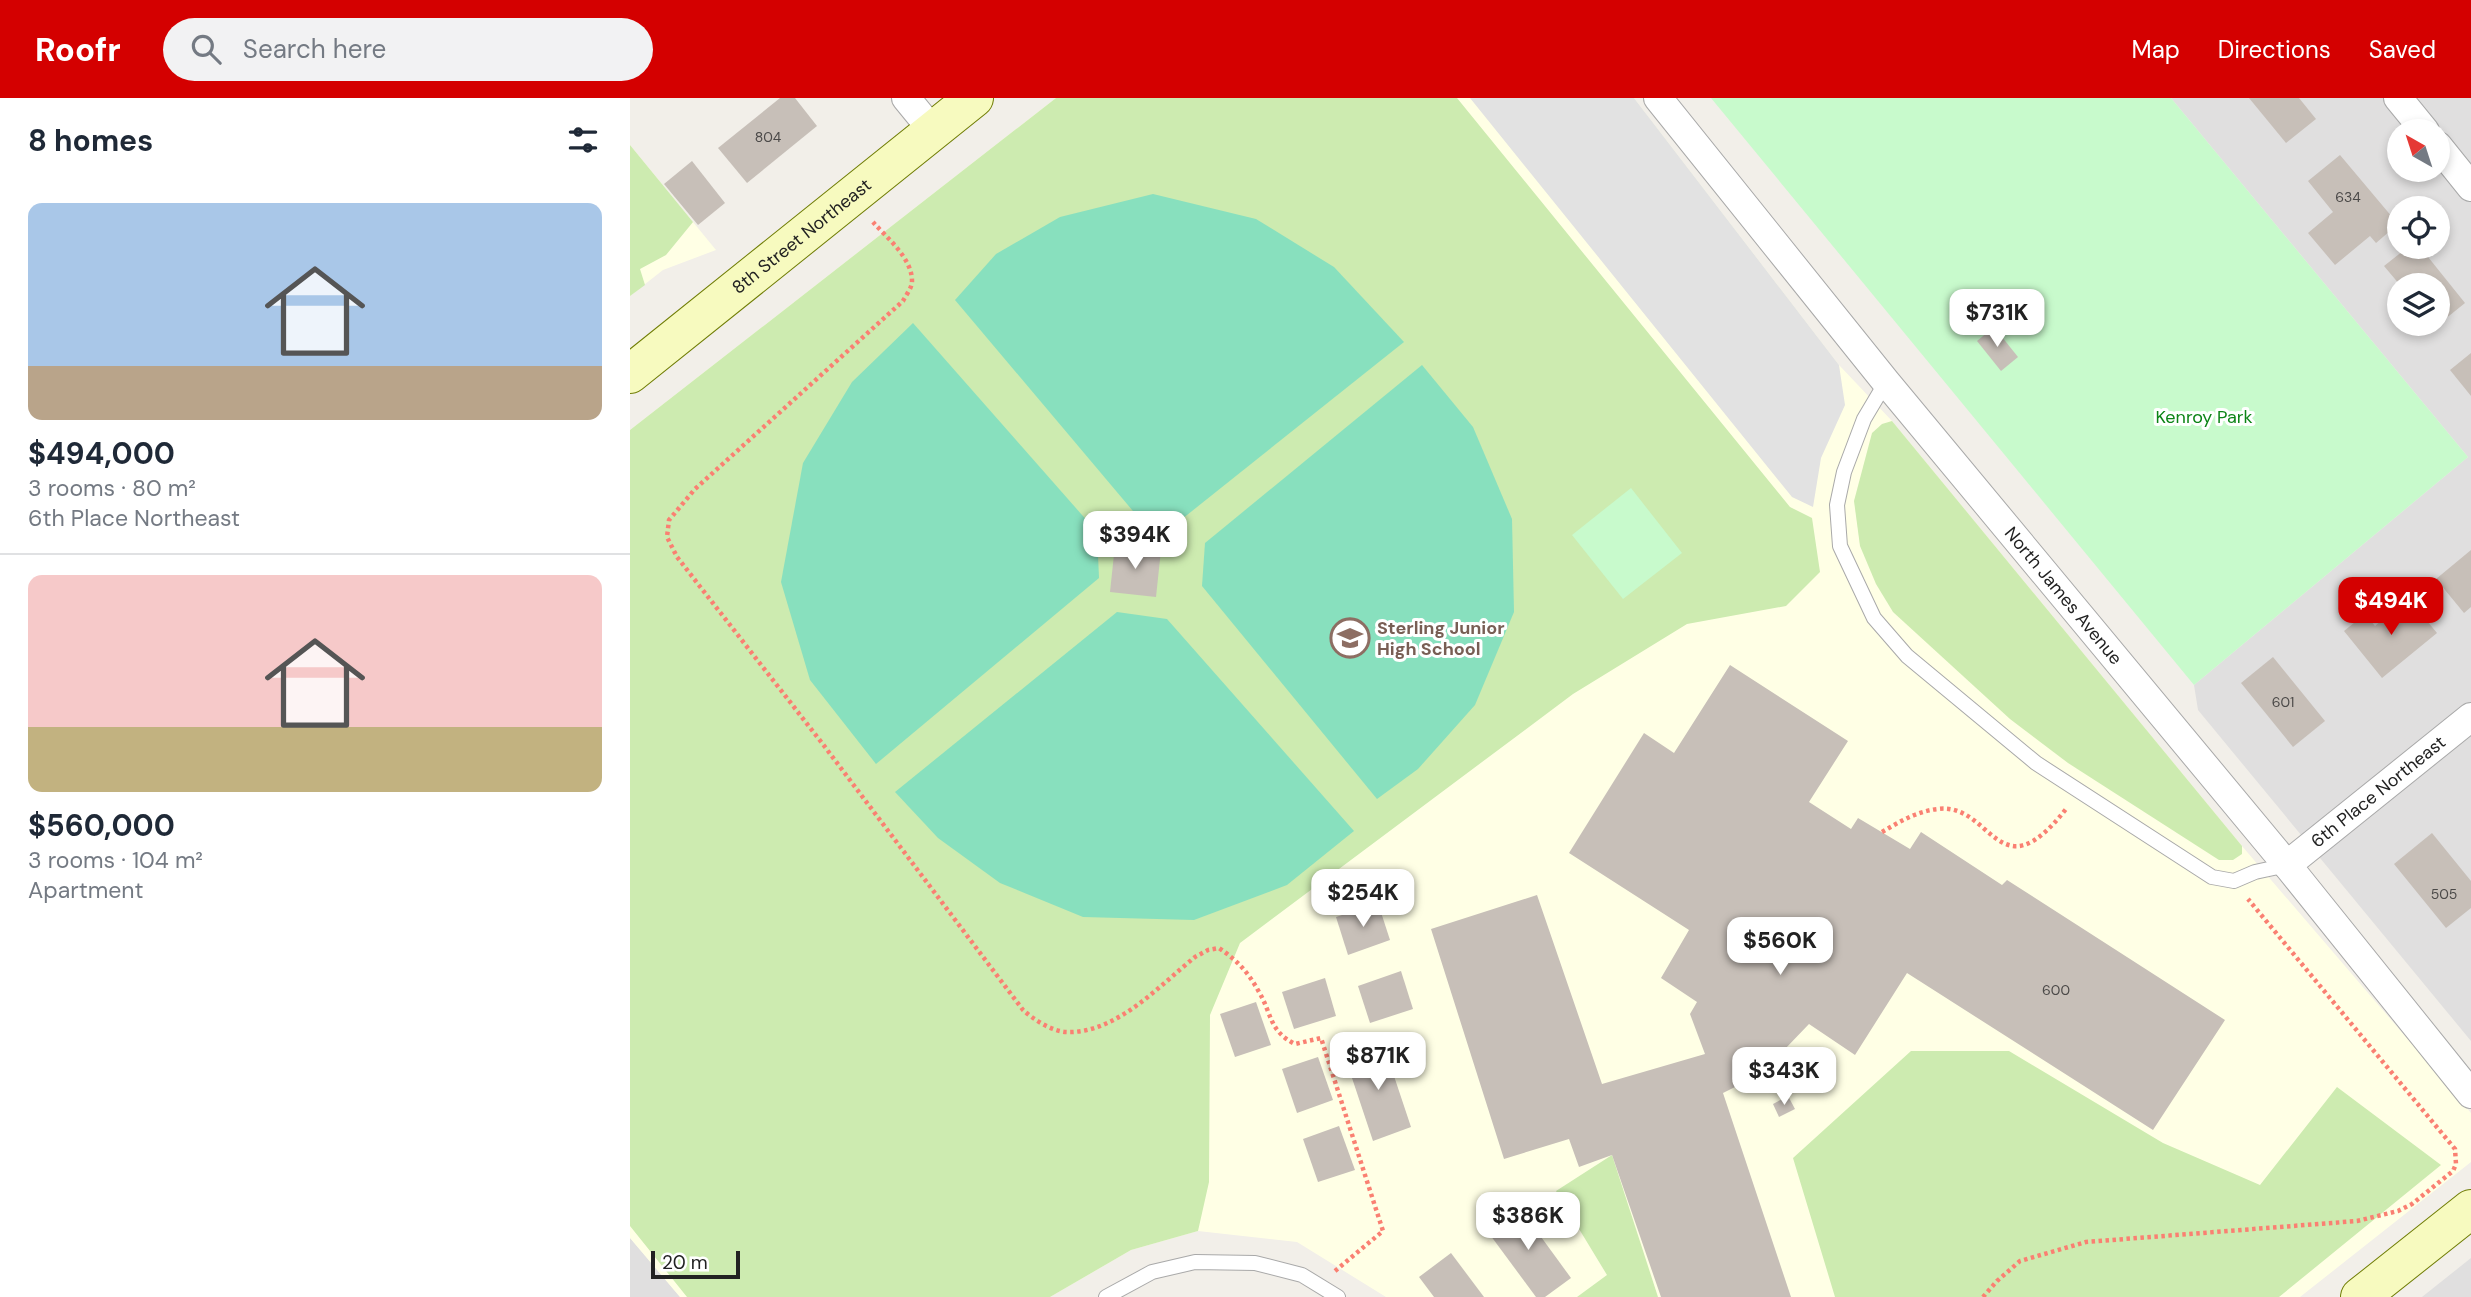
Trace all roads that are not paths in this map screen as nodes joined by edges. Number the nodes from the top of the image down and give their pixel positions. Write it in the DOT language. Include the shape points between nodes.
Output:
graph roads {
  1 [pos="906,98"];
  2 [pos="974,98"];
  3 [pos="1658,98"];
  4 [pos="2398,98"];
  5 [pos="2416,119"];
  6 [pos="933,131"];
  7 [pos="2450,161"];
  8 [pos="2471,187"];
  9 [pos="630,374"];
  10 [pos="1886,382"];
  11 [pos="2471,717"];
  12 [pos="2287,865"];
  13 [pos="2471,1094"];
  14 [pos="2471,1209"];
  15 [pos="1106,1297"];
  16 [pos="1338,1297"];
  17 [pos="2360,1297"];
  1 -- 6 [label="street"];
  2 -- 6 [label="street, 8th Street Northeast"];
  3 -- 10 [label="street, North James Avenue"];
  4 -- 5 [label="street"];
  6 -- 9 [label="street, 8th Street Northeast"];
  7 -- 8 [label="street"];
  10 -- 12 [label="street, North James Avenue"];
  10 -- 12 [label="lane" via="1864,419 1837,505 1840,546 1874,618 1907,656 2036,763 2212,877 2234,881"];
  11 -- 12 [label="street, 6th Place Northeast"];
  12 -- 13 [label="street, North James Avenue"];
  14 -- 17 [label="street"];
  15 -- 16 [label="lane" via="1152,1272 1195,1262 1255,1263 1302,1275"];
}
